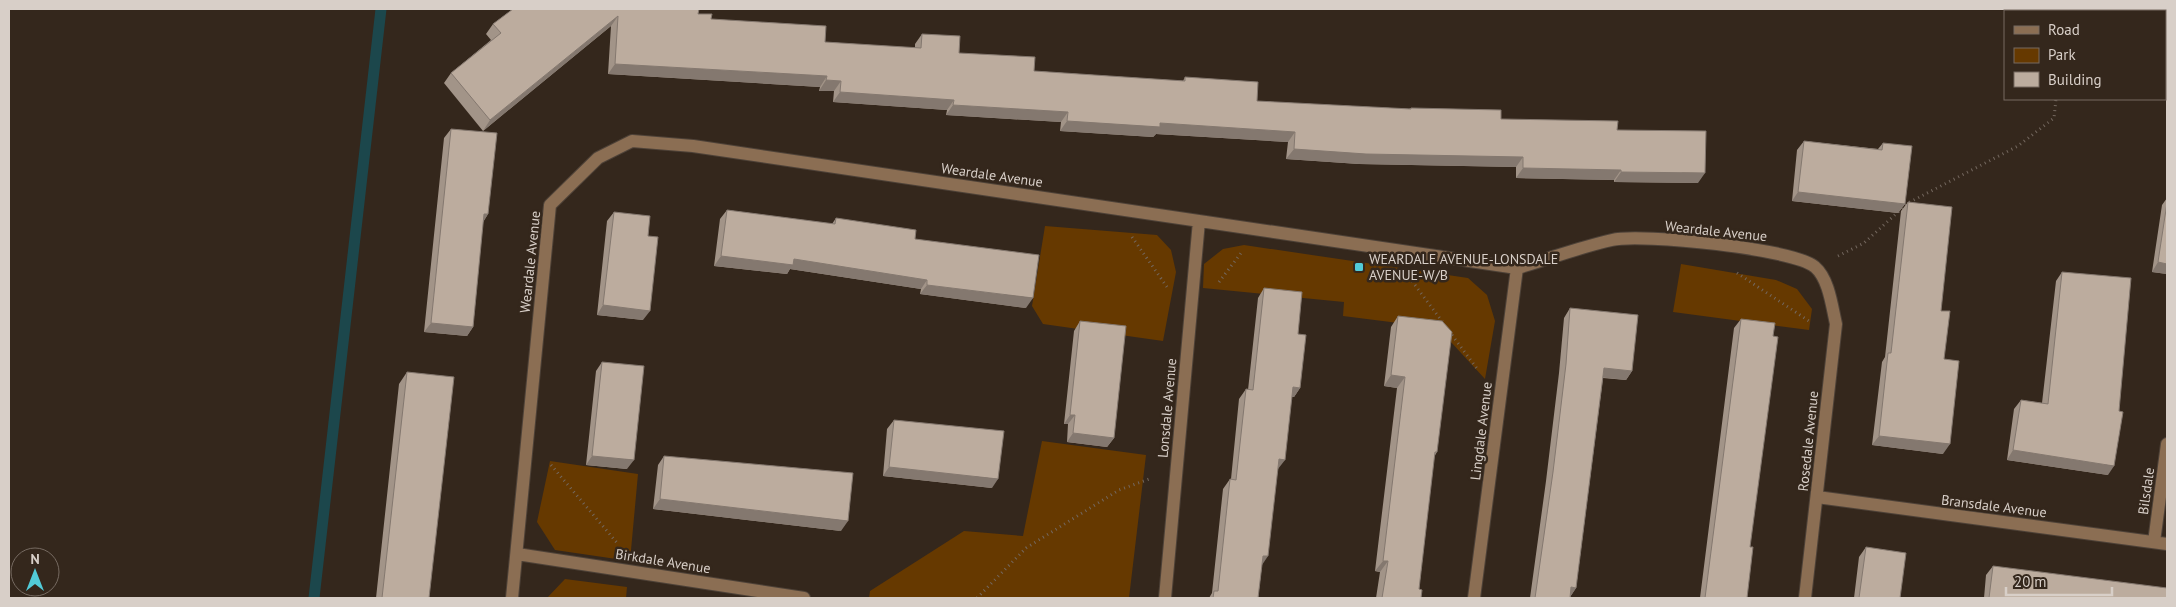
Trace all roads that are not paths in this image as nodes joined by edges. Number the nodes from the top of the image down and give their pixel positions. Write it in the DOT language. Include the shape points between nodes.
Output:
graph roads {
  1 [pos="1199,221"];
  2 [pos="1517,268"];
  3 [pos="1828,287"];
  4 [pos="2167,444"];
  5 [pos="1817,498"];
  6 [pos="2161,543"];
  7 [pos="517,554"];
  8 [pos="512,598"];
  9 [pos="804,598"];
  10 [pos="1165,598"];
  11 [pos="1474,598"];
  12 [pos="1804,598"];
  1 -- 2 [label="street, Weardale Avenue"];
  1 -- 7 [label="street, Weardale Avenue" via="693,146 632,141 598,158 550,205"];
  1 -- 10 [label="street, Lonsdale Avenue"];
  2 -- 3 [label="street, Weardale Avenue" via="1614,239 1686,240 1783,254 1815,267"];
  2 -- 11 [label="street, Lingdale Avenue"];
  3 -- 5 [label="street, Rosedale Avenue" via="1836,324"];
  4 -- 6 [label="street, Bilsdale"];
  5 -- 6 [label="street, Bransdale Avenue"];
  5 -- 12 [label="street, Rosedale Avenue"];
  7 -- 8 [label="street, Weardale Avenue"];
  7 -- 9 [label="street, Birkdale Avenue"];
}
